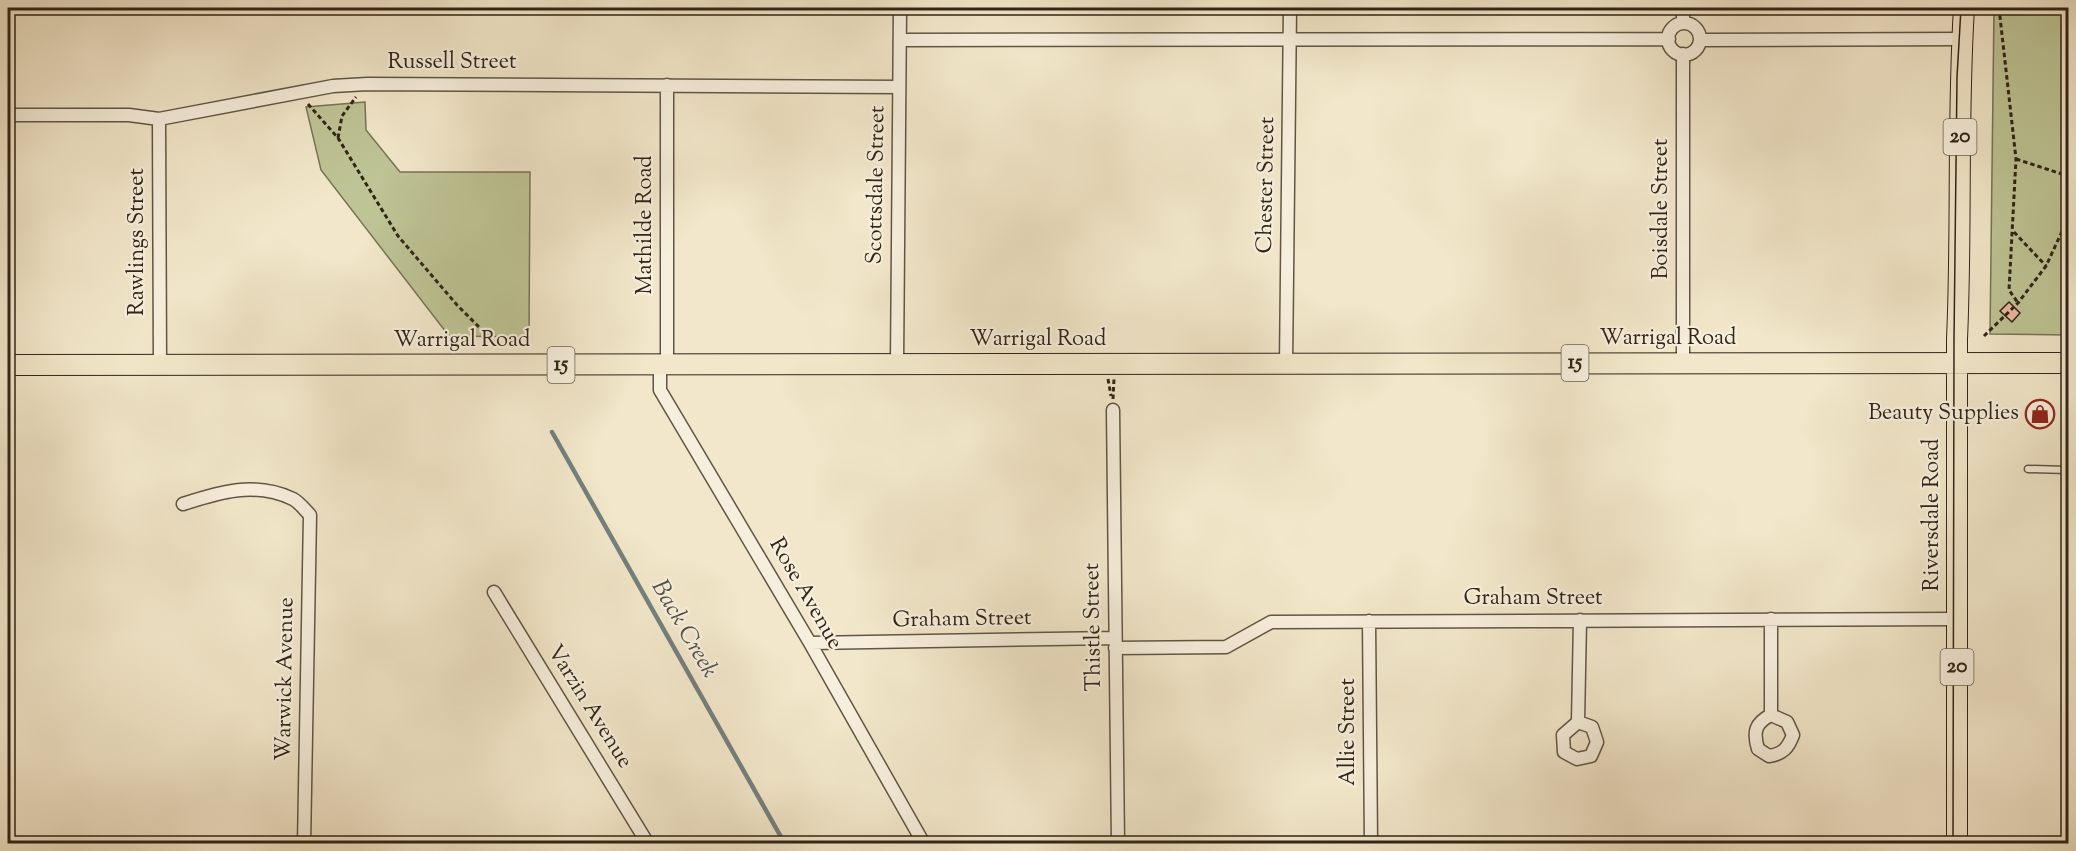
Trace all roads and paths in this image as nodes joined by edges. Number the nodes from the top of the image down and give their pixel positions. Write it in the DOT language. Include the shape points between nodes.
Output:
graph roads {
  1 [pos="900,8"];
  2 [pos="1290,8"];
  3 [pos="1683,8"];
  4 [pos="1964,8"];
  5 [pos="1999,8"];
  6 [pos="1683,23"];
  7 [pos="1669,39"];
  8 [pos="1962,39"];
  9 [pos="900,40"];
  10 [pos="1290,40"];
  11 [pos="1700,40"];
  12 [pos="1683,54"];
  13 [pos="367,84"];
  14 [pos="667,85"];
  15 [pos="899,87"];
  16 [pos="299,93"];
  17 [pos="8,115"];
  18 [pos="159,119"];
  19 [pos="338,138"];
  20 [pos="2016,159"];
  21 [pos="2068,176"];
  22 [pos="2013,231"];
  23 [pos="2046,266"];
  24 [pos="2018,303"];
  25 [pos="1984,336"];
  26 [pos="495,343"];
  27 [pos="1957,362"];
  28 [pos="1683,363"];
  29 [pos="2068,363"];
  30 [pos="897,364"];
  31 [pos="1110,364"];
  32 [pos="1286,364"];
  33 [pos="8,365"];
  34 [pos="663,365"];
  35 [pos="160,366"];
  36 [pos="1113,410"];
  37 [pos="2028,469"];
  38 [pos="2068,470"];
  39 [pos="183,504"];
  40 [pos="494,592"];
  41 [pos="1957,619"];
  42 [pos="1580,620"];
  43 [pos="1771,620"];
  44 [pos="1369,621"];
  45 [pos="810,643"];
  46 [pos="1115,643"];
  47 [pos="1771,715"];
  48 [pos="1578,722"];
  49 [pos="304,843"];
  50 [pos="648,843"];
  51 [pos="924,843"];
  52 [pos="1118,843"];
  53 [pos="1371,843"];
  54 [pos="1957,843"];
  1 -- 9 [label="street, Scottsdale Street"];
  2 -- 10 [label="street, Chester Street"];
  3 -- 6 [label="street"];
  4 -- 8 [label="main road, Riversdale Road / 20"];
  5 -- 20 [label="path"];
  6 -- 7 [label="street" via="1674,26"];
  6 -- 11 [label="street" via="1694,26"];
  7 -- 10 [label="street"];
  7 -- 12 [label="street" via="1673,50"];
  8 -- 11 [label="street"];
  8 -- 27 [label="main road, Riversdale Road / 20"];
  9 -- 10 [label="street"];
  9 -- 15 [label="street, Scottsdale Street"];
  10 -- 32 [label="street, Chester Street"];
  11 -- 12 [label="street" via="1693,52"];
  12 -- 28 [label="street, Boisdale Street"];
  13 -- 14 [label="street, Russell Street"];
  13 -- 16 [label="street, Russell Street"];
  13 -- 19 [label="path" via="342,116"];
  14 -- 15 [label="street, Russell Street"];
  14 -- 34 [label="street, Mathilde Road"];
  15 -- 30 [label="street, Scottsdale Street"];
  16 -- 18 [label="street, Russell Street"];
  16 -- 19 [label="path"];
  17 -- 18 [label="street, Russell Street" via="129,115"];
  18 -- 35 [label="street, Rawlings Street"];
  19 -- 26 [label="path" via="398,236"];
  20 -- 21 [label="path"];
  20 -- 22 [label="path"];
  21 -- 23 [label="path" via="2065,225"];
  22 -- 23 [label="path"];
  22 -- 24 [label="path" via="2009,290"];
  23 -- 24 [label="path"];
  24 -- 25 [label="path"];
  27 -- 28 [label="main road, Warrigal Road / 15"];
  27 -- 29 [label="main road, Warrigal Road / 15"];
  27 -- 41 [label="main road, Riversdale Road / 20"];
  28 -- 32 [label="main road, Warrigal Road / 15"];
  30 -- 31 [label="main road, Warrigal Road / 15"];
  30 -- 34 [label="main road, Warrigal Road / 15"];
  31 -- 32 [label="main road, Warrigal Road / 15"];
  31 -- 36 [label="path"];
  31 -- 36 [label="path"];
  33 -- 35 [label="main road, Warrigal Road / 15"];
  34 -- 35 [label="main road, Warrigal Road / 15"];
  34 -- 45 [label="street, Rose Avenue" via="660,390"];
  36 -- 46 [label="street, Thistle Street"];
  37 -- 38 [label="lane"];
  39 -- 49 [label="street, Warwick Avenue" via="226,491 261,490 294,500 310,515"];
  40 -- 50 [label="street, Varzin Avenue"];
  41 -- 43 [label="street, Graham Street"];
  41 -- 54 [label="main road, Riversdale Road / 20"];
  42 -- 43 [label="street, Graham Street"];
  42 -- 44 [label="street, Graham Street"];
  42 -- 48 [label="street"];
  43 -- 47 [label="street"];
  44 -- 46 [label="street, Graham Street" via="1271,622 1226,647"];
  44 -- 53 [label="street, Allie Street"];
  45 -- 46 [label="street, Graham Street"];
  45 -- 51 [label="street, Rose Avenue"];
  46 -- 52 [label="street, Thistle Street"];
}
